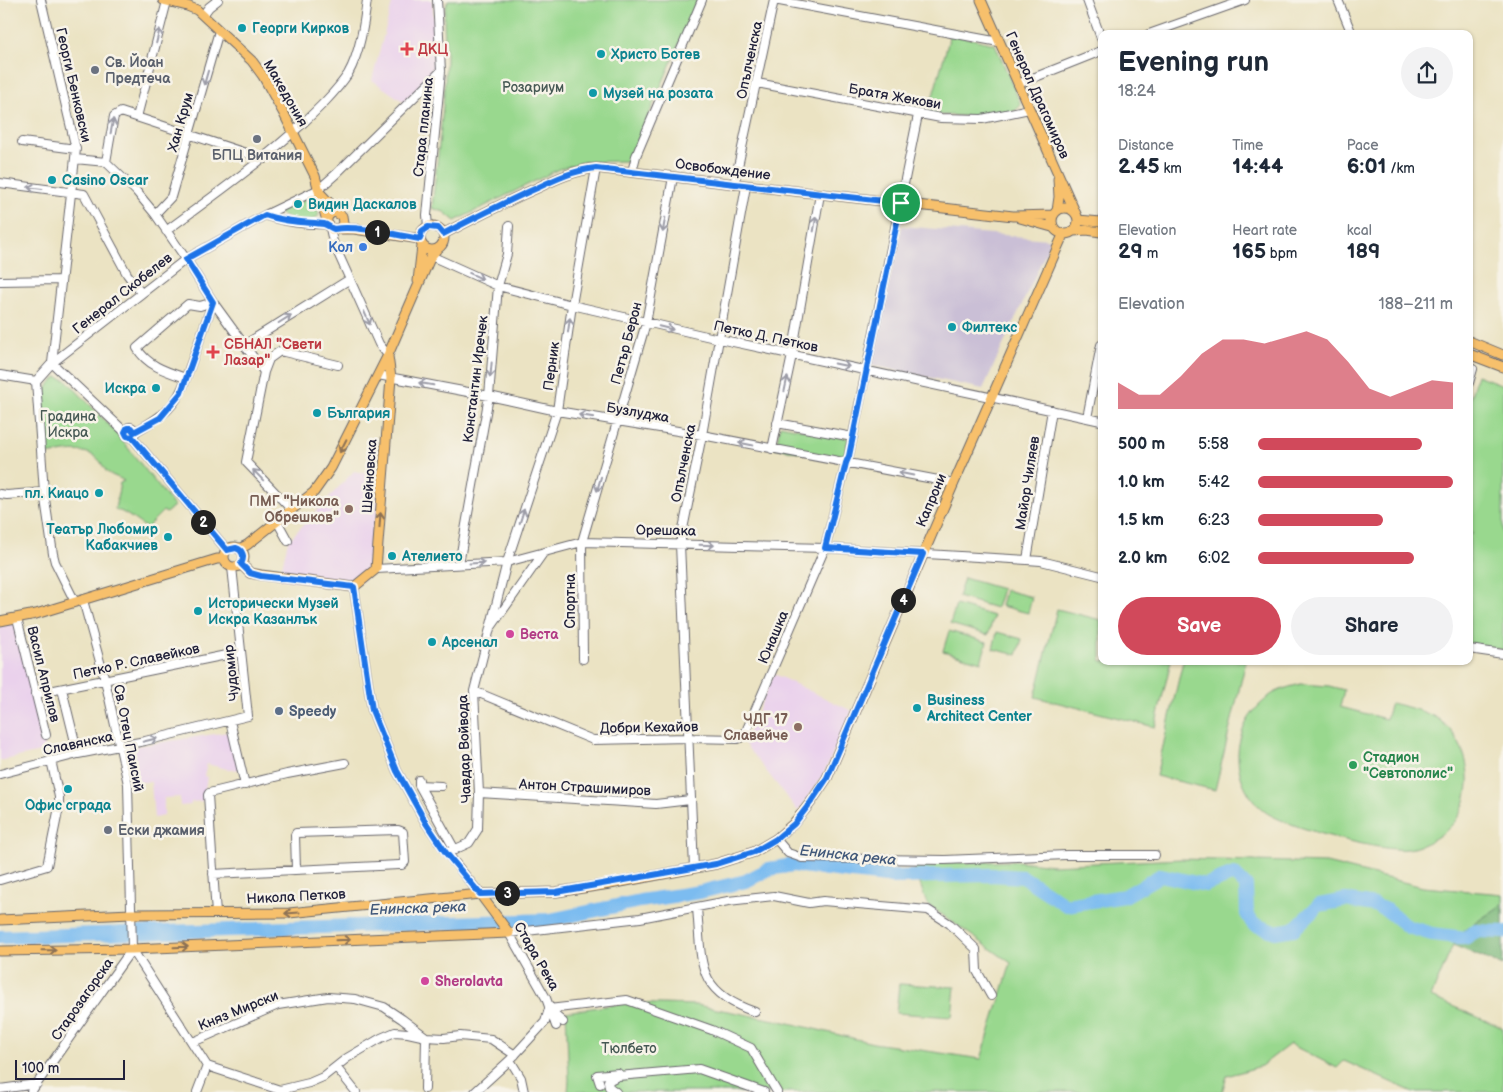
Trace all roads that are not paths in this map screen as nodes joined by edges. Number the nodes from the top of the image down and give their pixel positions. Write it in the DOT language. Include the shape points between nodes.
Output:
graph roads {
  1 [pos="41,0"];
  2 [pos="163,0"];
  3 [pos="218,0"];
  4 [pos="367,0"];
  5 [pos="437,0"];
  6 [pos="702,0"];
  7 [pos="774,0"];
  8 [pos="981,0"];
  9 [pos="1087,0"];
  10 [pos="1245,0"];
  11 [pos="1338,0"];
  12 [pos="167,1"];
  13 [pos="206,18"];
  14 [pos="1098,30"];
  15 [pos="1160,30"];
  16 [pos="1350,30"];
  17 [pos="219,31"];
  18 [pos="999,42"];
  19 [pos="1098,52"];
  20 [pos="441,72"];
  21 [pos="757,83"];
  22 [pos="1018,84"];
  23 [pos="1029,109"];
  24 [pos="918,114"];
  25 [pos="137,117"];
  26 [pos="293,133"];
  27 [pos="190,134"];
  28 [pos="22,142"];
  29 [pos="76,149"];
  30 [pos="75,159"];
  31 [pos="264,159"];
  32 [pos="106,162"];
  33 [pos="596,168"];
  34 [pos="632,172"];
  35 [pos="1058,174"];
  36 [pos="672,177"];
  37 [pos="0,183"];
  38 [pos="734,185"];
  39 [pos="746,186"];
  40 [pos="320,191"];
  41 [pos="70,192"];
  42 [pos="820,194"];
  43 [pos="901,203"];
  44 [pos="1055,213"];
  45 [pos="155,214"];
  46 [pos="265,215"];
  47 [pos="342,216"];
  48 [pos="1013,216"];
  49 [pos="1077,217"];
  50 [pos="1098,221"];
  51 [pos="332,226"];
  52 [pos="509,226"];
  53 [pos="1052,226"];
  54 [pos="428,227"];
  55 [pos="354,229"];
  56 [pos="1074,231"];
  57 [pos="166,232"];
  58 [pos="1098,232"];
  59 [pos="443,234"];
  60 [pos="1063,235"];
  61 [pos="421,242"];
  62 [pos="434,253"];
  63 [pos="186,259"];
  64 [pos="350,279"];
  65 [pos="60,280"];
  66 [pos="0,281"];
  67 [pos="498,286"];
  68 [pos="417,290"];
  69 [pos="142,293"];
  70 [pos="213,302"];
  71 [pos="572,306"];
  72 [pos="646,323"];
  73 [pos="719,339"];
  74 [pos="1473,343"];
  75 [pos="244,345"];
  76 [pos="388,355"];
  77 [pos="792,355"];
  78 [pos="1503,355"];
  79 [pos="1473,356"];
  80 [pos="1098,361"];
  81 [pos="52,363"];
  82 [pos="338,365"];
  83 [pos="1503,368"];
  84 [pos="865,370"];
  85 [pos="264,372"];
  86 [pos="0,375"];
  87 [pos="378,375"];
  88 [pos="186,378"];
  89 [pos="390,378"];
  90 [pos="36,381"];
  91 [pos="489,396"];
  92 [pos="992,397"];
  93 [pos="1052,410"];
  94 [pos="557,411"];
  95 [pos="1087,418"];
  96 [pos="1098,420"];
  97 [pos="617,421"];
  98 [pos="777,423"];
  99 [pos="130,434"];
  100 [pos="702,435"];
  101 [pos="853,437"];
  102 [pos="772,449"];
  103 [pos="846,463"];
  104 [pos="954,483"];
  105 [pos="44,492"];
  106 [pos="0,494"];
  107 [pos="292,510"];
  108 [pos="277,521"];
  109 [pos="288,541"];
  110 [pos="582,542"];
  111 [pos="680,544"];
  112 [pos="825,548"];
  113 [pos="239,549"];
  114 [pos="544,552"];
  115 [pos="923,554"];
  116 [pos="226,555"];
  117 [pos="1027,560"];
  118 [pos="507,562"];
  119 [pos="241,564"];
  120 [pos="459,564"];
  121 [pos="232,567"];
  122 [pos="376,569"];
  123 [pos="1098,575"];
  124 [pos="354,587"];
  125 [pos="79,601"];
  126 [pos="17,618"];
  127 [pos="0,621"];
  128 [pos="490,630"];
  129 [pos="1473,650"];
  130 [pos="241,652"];
  131 [pos="1503,654"];
  132 [pos="583,659"];
  133 [pos="105,680"];
  134 [pos="62,689"];
  135 [pos="474,691"];
  136 [pos="36,694"];
  137 [pos="248,716"];
  138 [pos="230,720"];
  139 [pos="46,735"];
  140 [pos="744,736"];
  141 [pos="688,738"];
  142 [pos="120,746"];
  143 [pos="78,754"];
  144 [pos="52,760"];
  145 [pos="345,763"];
  146 [pos="0,774"];
  147 [pos="827,778"];
  148 [pos="245,785"];
  149 [pos="441,786"];
  150 [pos="479,793"];
  151 [pos="690,800"];
  152 [pos="776,839"];
  153 [pos="455,850"];
  154 [pos="446,853"];
  155 [pos="1155,855"];
  156 [pos="694,868"];
  157 [pos="296,870"];
  158 [pos="213,874"];
  159 [pos="0,880"];
  160 [pos="480,894"];
  161 [pos="697,908"];
  162 [pos="216,914"];
  163 [pos="132,917"];
  164 [pos="0,920"];
  165 [pos="507,931"];
  166 [pos="132,946"];
  167 [pos="0,951"];
  168 [pos="991,996"];
  169 [pos="549,1010"];
  170 [pos="755,1012"];
  171 [pos="559,1024"];
  172 [pos="426,1037"];
  173 [pos="192,1042"];
  174 [pos="512,1058"];
  175 [pos="207,1066"];
  176 [pos="336,1067"];
  177 [pos="640,1074"];
  178 [pos="37,1084"];
  179 [pos="600,1084"];
  180 [pos="0,1089"];
  181 [pos="295,1089"];
  182 [pos="425,1089"];
  183 [pos="279,1091"];
  184 [pos="31,1092"];
  185 [pos="197,1092"];
  186 [pos="356,1092"];
  187 [pos="475,1092"];
  188 [pos="524,1092"];
  189 [pos="616,1092"];
  190 [pos="764,1092"];
  191 [pos="777,1092"];
  1 -- 29 [label="street, Георги Бенковски"];
  2 -- 12 [label="main road"];
  3 -- 13 [label="street" via="209,7"];
  4 -- 26 [label="street" via="359,45 348,73"];
  5 -- 20 [label="street, Стара планина"];
  6 -- 34 [label="street"];
  7 -- 18 [label="street"];
  7 -- 21 [label="street, Опълченска"];
  8 -- 18 [label="main road, Генерал Драгомиров"];
  9 -- 14 [label="street"];
  10 -- 15 [label="street"];
  11 -- 16 [label="street"];
  12 -- 13 [label="main road" via="187,6"];
  25 -- 12 [label="street, one-way"];
  13 -- 17 [label="main road, Македония"];
  17 -- 26 [label="main road, Македония" via="252,61 263,76"];
  17 -- 27 [label="street, Хан Крум, one-way"];
  18 -- 22 [label="main road, Генерал Драгомиров"];
  19 -- 22 [label="street"];
  20 -- 40 [label="street, Генерал Скобелев"];
  20 -- 54 [label="street, Стара планина"];
  21 -- 24 [label="street, Братя Жекови"];
  21 -- 38 [label="street, Опълченска"];
  22 -- 23 [label="main road, Генерал Драгомиров"];
  23 -- 24 [label="street, Братя Жекови" via="982,119"];
  23 -- 35 [label="main road, Генерал Драгомиров"];
  24 -- 43 [label="street, Юнашка"];
  25 -- 27 [label="street"];
  32 -- 25 [label="street, one-way" via="114,116 121,112"];
  26 -- 31 [label="street"];
  26 -- 40 [label="main road, Македония"];
  27 -- 31 [label="street"];
  27 -- 45 [label="street, Хан Крум" via="172,197"];
  28 -- 29 [label="street"];
  29 -- 30 [label="street, Георги Бенковски"];
  30 -- 32 [label="street"];
  30 -- 41 [label="street, Георги Бенковски"];
  31 -- 57 [label="street"];
  32 -- 45 [label="street"];
  33 -- 34 [label="main road, Освобождение"];
  33 -- 59 [label="main road, Освобождение" via="560,177"];
  33 -- 71 [label="street, Перник"];
  34 -- 36 [label="main road, Освобождение"];
  35 -- 44 [label="main road, Генерал Драгомиров"];
  35 -- 49 [label="main road, Генерал Драгомиров"];
  36 -- 38 [label="main road, Освобождение"];
  36 -- 72 [label="street, Петър Берон, one-way"];
  41 -- 37 [label="street, one-way"];
  38 -- 39 [label="main road, Освобождение"];
  39 -- 42 [label="main road, Освобождение"];
  39 -- 73 [label="street, Опълченска"];
  40 -- 46 [label="street, Генерал Скобелев"];
  40 -- 47 [label="main road, Македония"];
  40 -- 51 [label="main road, Македония"];
  41 -- 65 [label="street, Георги Бенковски"];
  41 -- 69 [label="street" via="84,194 127,274"];
  42 -- 43 [label="main road, Освобождение"];
  77 -- 42 [label="street, one-way"];
  43 -- 48 [label="main road, Освобождение"];
  43 -- 84 [label="street, Юнашка"];
  44 -- 48 [label="main road, Освобождение"];
  44 -- 49 [label="main road" via="1067,208"];
  44 -- 53 [label="main road"];
  45 -- 57 [label="street"];
  46 -- 51 [label="street"];
  46 -- 63 [label="street, Генерал Скобелев"];
  47 -- 51 [label="main road" via="343,223"];
  47 -- 51 [label="main road" via="333,213 328,216"];
  47 -- 55 [label="main road"];
  48 -- 53 [label="main road, Освобождение"];
  49 -- 50 [label="main road"];
  49 -- 56 [label="main road"];
  51 -- 55 [label="main road"];
  51 -- 64 [label="street, Македония" via="336,248"];
  52 -- 67 [label="street, Константин Иречек" via="507,254"];
  53 -- 60 [label="main road"];
  54 -- 59 [label="main road" via="438,228"];
  54 -- 61 [label="main road" via="422,231"];
  55 -- 61 [label="main road"];
  56 -- 58 [label="main road"];
  56 -- 60 [label="main road"];
  57 -- 63 [label="street"];
  59 -- 62 [label="main road" via="444,241"];
  60 -- 92 [label="main road, Капрони"];
  61 -- 62 [label="main road"];
  61 -- 68 [label="main road"];
  62 -- 67 [label="street, Петко Д. Петков, one-way"];
  62 -- 68 [label="main road"];
  63 -- 69 [label="street, Генерал Скобелев"];
  63 -- 70 [label="street"];
  75 -- 64 [label="street, one-way"];
  64 -- 76 [label="street, Македония, one-way" via="379,344"];
  65 -- 66 [label="street"];
  65 -- 81 [label="street, Георги Бенковски"];
  67 -- 71 [label="street, Петко Д. Петков"];
  67 -- 91 [label="street, Константин Иречек, one-way"];
  68 -- 76 [label="main road"];
  69 -- 81 [label="street, Генерал Скобелев"];
  70 -- 75 [label="street"];
  70 -- 88 [label="street"];
  70 -- 88 [label="street" via="200,306 188,304 137,348 151,363"];
  71 -- 72 [label="street, Петко Д. Петков"];
  94 -- 71 [label="street, Перник, one-way"];
  72 -- 73 [label="street, Петко Д. Петков, one-way"];
  72 -- 97 [label="street, Петър Берон"];
  73 -- 77 [label="street, Петко Д. Петков"];
  73 -- 100 [label="street, Опълченска"];
  74 -- 78 [label="main road"];
  75 -- 85 [label="street"];
  76 -- 87 [label="main road"];
  76 -- 89 [label="main road, Шейновска"];
  77 -- 84 [label="street, Петко Д. Петков, one-way"];
  98 -- 77 [label="street, one-way"];
  79 -- 83 [label="main road"];
  80 -- 95 [label="street"];
  81 -- 90 [label="street, Генерал Скобелев"];
  81 -- 99 [label="street"];
  82 -- 85 [label="street" via="280,351 269,359"];
  84 -- 92 [label="street, Петко Д. Петков"];
  84 -- 101 [label="street, Юнашка"];
  107 -- 85 [label="street, one-way" via="246,462"];
  86 -- 90 [label="street"];
  87 -- 89 [label="street, Бузлуджа"];
  87 -- 107 [label="main road, one-way" via="331,468 314,492"];
  88 -- 99 [label="street" via="181,393 160,418"];
  91 -- 89 [label="street, Бузлуджа, one-way"];
  122 -- 89 [label="main road, Шейновска, one-way"];
  90 -- 105 [label="street, Св. Отец Паисий"];
  91 -- 94 [label="street, Бузлуджа"];
  91 -- 120 [label="street, Константин Иречек"];
  92 -- 93 [label="street, Петко Д. Петков"];
  92 -- 104 [label="main road, Капрони"];
  93 -- 95 [label="street, Петко Д. Петков"];
  93 -- 117 [label="street, Майор Чиляев"];
  97 -- 94 [label="street, Бузлуджа, one-way"];
  118 -- 94 [label="street, Перник, one-way"];
  95 -- 96 [label="street, Петко Д. Петков"];
  97 -- 100 [label="street, Бузлуджа"];
  97 -- 110 [label="street, Петър Берон, one-way"];
  98 -- 101 [label="street"];
  98 -- 102 [label="street"];
  99 -- 116 [label="street"];
  102 -- 100 [label="street, Бузлуджа, one-way"];
  100 -- 111 [label="street, Опълченска"];
  101 -- 103 [label="street, Юнашка"];
  102 -- 103 [label="street, Бузлуджа"];
  104 -- 103 [label="street, Бузлуджа, one-way"];
  103 -- 112 [label="street, Юнашка"];
  104 -- 115 [label="main road, Капрони"];
  105 -- 106 [label="street"];
  105 -- 125 [label="street, Св. Отец Паисий" via="55,562"];
  107 -- 108 [label="main road"];
  108 -- 109 [label="street"];
  108 -- 113 [label="main road"];
  110 -- 111 [label="street, Орешака"];
  110 -- 114 [label="street, Орешака"];
  110 -- 132 [label="street, Спортна"];
  111 -- 112 [label="street, Орешака, one-way"];
  111 -- 141 [label="street, Опълченска"];
  112 -- 115 [label="street, Орешака"];
  112 -- 140 [label="street, Юнашка"];
  113 -- 116 [label="main road" via="233,548"];
  113 -- 119 [label="main road" via="243,554"];
  114 -- 118 [label="street, Орешака"];
  114 -- 128 [label="street, Чавдар Войвода"];
  115 -- 117 [label="street, Орешака"];
  115 -- 147 [label="main road, Капрони"];
  116 -- 121 [label="main road" via="227,564"];
  116 -- 125 [label="main road"];
  117 -- 123 [label="street, Орешака"];
  120 -- 118 [label="street, Орешака, one-way"];
  118 -- 128 [label="street, Чавдар Войвода"];
  119 -- 121 [label="main road"];
  119 -- 124 [label="main road" via="250,573 261,576"];
  120 -- 122 [label="street, Орешака"];
  121 -- 130 [label="street, Чудомир"];
  122 -- 124 [label="main road"];
  124 -- 154 [label="street" via="372,710 397,771"];
  125 -- 126 [label="main road"];
  125 -- 133 [label="street, Св. Отец Паисий"];
  126 -- 127 [label="main road"];
  126 -- 136 [label="street, Васил Априлов"];
  128 -- 135 [label="street, Чавдар Войвода"];
  129 -- 131 [label="street"];
  130 -- 133 [label="street, Петко Р. Славейков"];
  130 -- 137 [label="street, Чудомир"];
  133 -- 134 [label="street, Петко Р. Славейков"];
  133 -- 142 [label="street, Св. Отец Паисий"];
  134 -- 136 [label="street, Петко Р. Славейков"];
  134 -- 143 [label="street"];
  135 -- 141 [label="street, Добри Кехайов" via="593,740"];
  135 -- 150 [label="street, Чавдар Войвода"];
  136 -- 139 [label="street, Васил Априлов"];
  137 -- 138 [label="street, Славянска"];
  142 -- 138 [label="street, Славянска, one-way"];
  138 -- 148 [label="street"];
  140 -- 141 [label="street, Добри Кехайов" via="738,739"];
  141 -- 151 [label="street, Опълченска"];
  142 -- 143 [label="street, Славянска"];
  142 -- 163 [label="street, Св. Отец Паисий" via="129,795"];
  143 -- 144 [label="street, Славянска"];
  144 -- 146 [label="street, Славянска"];
  144 -- 159 [label="street" via="59,797 49,862 43,868"];
  145 -- 148 [label="street"];
  147 -- 152 [label="main road, Никола Петков" via="794,824"];
  148 -- 158 [label="street" via="209,792"];
  149 -- 153 [label="street" via="419,782"];
  150 -- 151 [label="street, Антон Страшимиров" via="656,804"];
  150 -- 153 [label="street, Чавдар Войвода" via="478,828 469,844"];
  151 -- 156 [label="street, Опълченска"];
  152 -- 155 [label="street" via="788,853 802,858 945,860"];
  152 -- 156 [label="main road, Никола Петков" via="754,852"];
  153 -- 154 [label="street, Чавдар Войвода"];
  154 -- 160 [label="street"];
  156 -- 160 [label="main road, Никола Петков" via="556,892"];
  157 -- 157 [label="street" via="402,865 405,862 403,832 296,833"];
  157 -- 158 [label="street"];
  158 -- 162 [label="street"];
  160 -- 162 [label="main road, Никола Петков, one-way" via="289,913"];
  160 -- 165 [label="main road, Стара Река"];
  161 -- 165 [label="street" via="640,918"];
  161 -- 168 [label="street" via="774,896 809,903 823,901 928,910 950,924 976,949 977,971"];
  161 -- 170 [label="street" via="704,972 723,997 736,1006"];
  162 -- 163 [label="main road, Никола Петков"];
  163 -- 164 [label="main road, Никола Петков"];
  163 -- 166 [label="street"];
  166 -- 165 [label="main road, one-way"];
  165 -- 169 [label="street, Стара Река" via="546,998"];
  167 -- 166 [label="main road, one-way"];
  166 -- 173 [label="street"];
  166 -- 178 [label="street, Старозагорска"];
  169 -- 171 [label="street"];
  169 -- 174 [label="street" via="545,1022"];
  169 -- 191 [label="street" via="627,1000 712,1030 751,1048"];
  172 -- 173 [label="street, Княз Мирски" via="384,1007 355,999 328,997 278,1005"];
  172 -- 174 [label="street" via="492,1039"];
  172 -- 176 [label="street" via="395,1032"];
  172 -- 182 [label="street"];
  173 -- 175 [label="street"];
  174 -- 187 [label="street"];
  174 -- 188 [label="street"];
  175 -- 183 [label="street"];
  175 -- 185 [label="street"];
  176 -- 181 [label="street" via="323,1077"];
  176 -- 186 [label="street"];
  177 -- 179 [label="street" via="597,1076"];
  177 -- 189 [label="street" via="608,1080 609,1087"];
  177 -- 190 [label="street" via="699,1069"];
  178 -- 180 [label="street"];
  178 -- 184 [label="street, Старозагорска"];
  181 -- 183 [label="street"];
}
